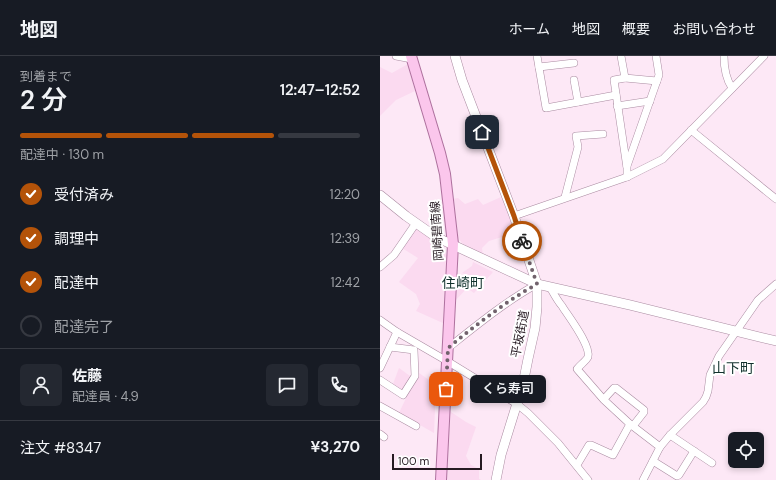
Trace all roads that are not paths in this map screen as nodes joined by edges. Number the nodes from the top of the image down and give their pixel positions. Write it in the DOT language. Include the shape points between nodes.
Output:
graph roads {
  1 [pos="396,56"];
  2 [pos="455,56"];
  3 [pos="537,56"];
  4 [pos="621,56"];
  5 [pos="656,56"];
  6 [pos="724,56"];
  7 [pos="764,56"];
  8 [pos="411,58"];
  9 [pos="574,63"];
  10 [pos="539,68"];
  11 [pos="625,78"];
  12 [pos="574,80"];
  13 [pos="657,81"];
  14 [pos="732,88"];
  15 [pos="616,95"];
  16 [pos="650,101"];
  17 [pos="578,102"];
  18 [pos="617,106"];
  19 [pos="691,130"];
  20 [pos="603,134"];
  21 [pos="627,168"];
  22 [pos="627,177"];
  23 [pos="380,195"];
  24 [pos="565,198"];
  25 [pos="776,199"];
  26 [pos="514,216"];
  27 [pos="416,223"];
  28 [pos="453,244"];
  29 [pos="380,267"];
  30 [pos="537,284"];
  31 [pos="776,284"];
  32 [pos="550,287"];
  33 [pos="380,320"];
  34 [pos="397,332"];
  35 [pos="736,332"];
  36 [pos="776,341"];
  37 [pos="421,346"];
  38 [pos="390,347"];
  39 [pos="448,348"];
  40 [pos="414,350"];
  41 [pos="447,361"];
  42 [pos="381,364"];
  43 [pos="380,380"];
  44 [pos="604,399"];
  45 [pos="517,404"];
  46 [pos="380,406"];
  47 [pos="631,425"];
  48 [pos="416,426"];
  49 [pos="670,435"];
  50 [pos="660,447"];
  51 [pos="694,451"];
  52 [pos="653,461"];
  53 [pos="712,463"];
  54 [pos="576,465"];
  55 [pos="441,480"];
  56 [pos="496,480"];
  57 [pos="588,480"];
  58 [pos="643,480"];
  1 -- 8 [label="street"];
  2 -- 26 [label="street"];
  3 -- 10 [label="street"];
  4 -- 11 [label="street"];
  5 -- 13 [label="street" via="659,75"];
  6 -- 14 [label="street" via="725,70"];
  7 -- 14 [label="street"];
  8 -- 28 [label="main road, 岡崎碧南線" via="445,174"];
  9 -- 10 [label="street"];
  10 -- 17 [label="street" via="546,108"];
  11 -- 13 [label="street"];
  11 -- 15 [label="street" via="614,80"];
  12 -- 17 [label="street"];
  13 -- 16 [label="street"];
  14 -- 19 [label="street"];
  15 -- 17 [label="street"];
  15 -- 18 [label="street"];
  16 -- 18 [label="street"];
  16 -- 21 [label="street"];
  18 -- 21 [label="street"];
  19 -- 22 [label="street" via="663,159"];
  19 -- 25 [label="street"];
  20 -- 24 [label="street" via="576,136 578,147"];
  21 -- 22 [label="street"];
  22 -- 24 [label="street"];
  23 -- 27 [label="street"];
  24 -- 26 [label="street"];
  26 -- 30 [label="street, 平坂街道"];
  27 -- 28 [label="street" via="436,237"];
  27 -- 29 [label="street" via="394,256"];
  28 -- 30 [label="street"];
  28 -- 39 [label="main road, 岡崎碧南線"];
  30 -- 32 [label="street"];
  30 -- 39 [label="street" via="483,320"];
  30 -- 45 [label="street, 平坂街道" via="535,328"];
  31 -- 35 [label="street" via="758,300"];
  32 -- 35 [label="street"];
  32 -- 44 [label="street" via="580,332 587,349 587,358 577,369"];
  33 -- 34 [label="street"];
  34 -- 37 [label="street"];
  34 -- 38 [label="street"];
  35 -- 36 [label="street"];
  35 -- 49 [label="street" via="719,356 710,375 708,391 703,402"];
  37 -- 40 [label="street"];
  37 -- 41 [label="street"];
  38 -- 40 [label="street"];
  38 -- 42 [label="street"];
  39 -- 41 [label="main road, 岡崎碧南線"];
  40 -- 43 [label="street" via="415,376 403,395"];
  41 -- 45 [label="street"];
  41 -- 55 [label="main road, 岡崎碧南線"];
  44 -- 47 [label="street"];
  44 -- 47 [label="street" via="616,388 644,410"];
  45 -- 54 [label="street" via="558,443"];
  45 -- 56 [label="street, 平坂街道"];
  46 -- 48 [label="street"];
  47 -- 50 [label="street"];
  47 -- 54 [label="street" via="613,455 589,445"];
  49 -- 50 [label="street"];
  49 -- 51 [label="street"];
  50 -- 52 [label="street"];
  51 -- 52 [label="street" via="677,476"];
  51 -- 53 [label="street"];
  52 -- 58 [label="street"];
  54 -- 57 [label="street"];
}
